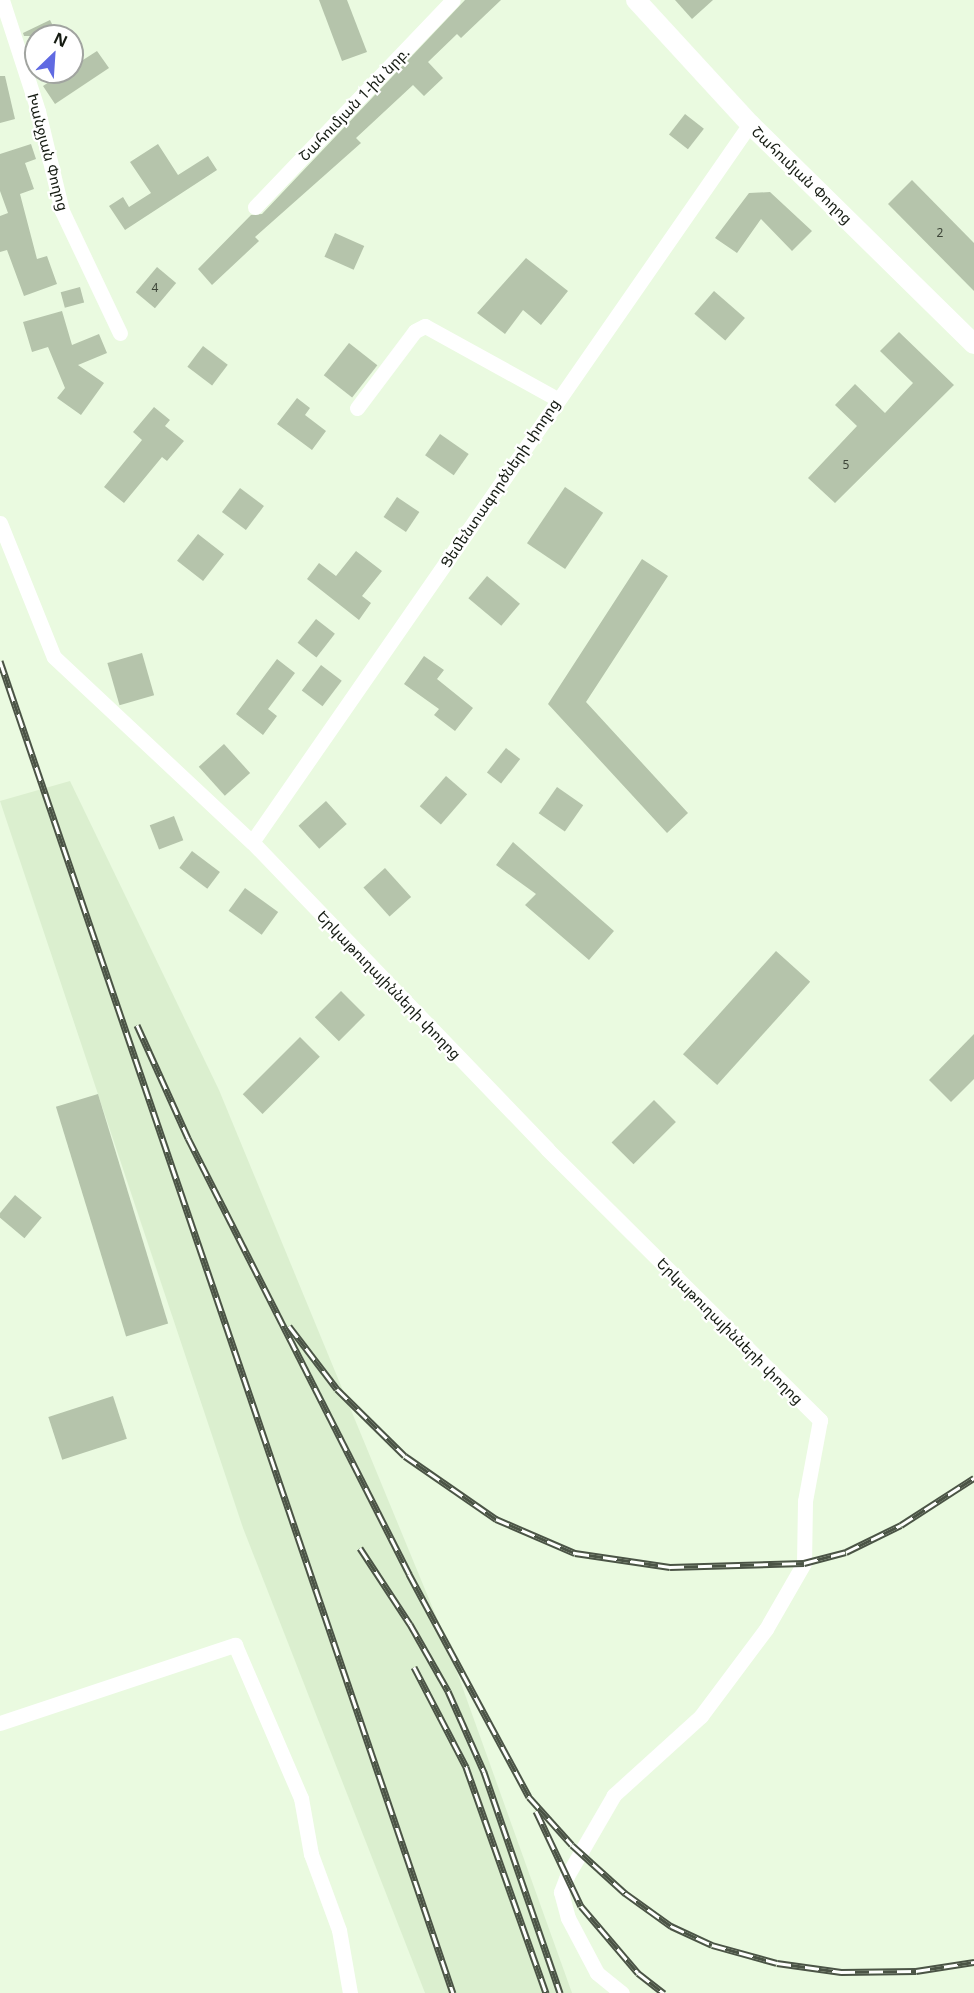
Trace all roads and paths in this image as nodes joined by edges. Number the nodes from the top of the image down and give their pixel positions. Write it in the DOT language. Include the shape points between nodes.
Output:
graph roads {
  1 [pos="2,0"];
  2 [pos="453,0"];
  3 [pos="636,0"];
  4 [pos="750,124"];
  5 [pos="255,207"];
  6 [pos="120,333"];
  7 [pos="974,344"];
  8 [pos="557,399"];
  9 [pos="357,408"];
  10 [pos="0,524"];
  11 [pos="252,842"];
  12 [pos="0,1723"];
  13 [pos="350,1993"];
  14 [pos="622,1993"];
  1 -- 6 [label="street, Խանջյան Փողոց" via="38,111 62,211"];
  2 -- 5 [label="street, Շահումյան 1-ին նրբ."];
  3 -- 4 [label="street, Շահումյան Փողոց"];
  4 -- 7 [label="street, Շահումյան Փողոց"];
  4 -- 8 [label="street, Ցեմենտագործների փողոց"];
  8 -- 9 [label="street" via="425,326 415,331"];
  8 -- 11 [label="street, Ցեմենտագործների փողոց"];
  10 -- 11 [label="street, Երկաթուղայինների փողոց" via="54,657"];
  11 -- 14 [label="street, Երկաթուղայինների փողոց" via="547,1149 820,1420 805,1501 804,1563 766,1629 701,1716 614,1795 561,1892 568,1918 597,1973"];
  12 -- 13 [label="street" via="235,1645 302,1798 311,1854 339,1930"];
}
